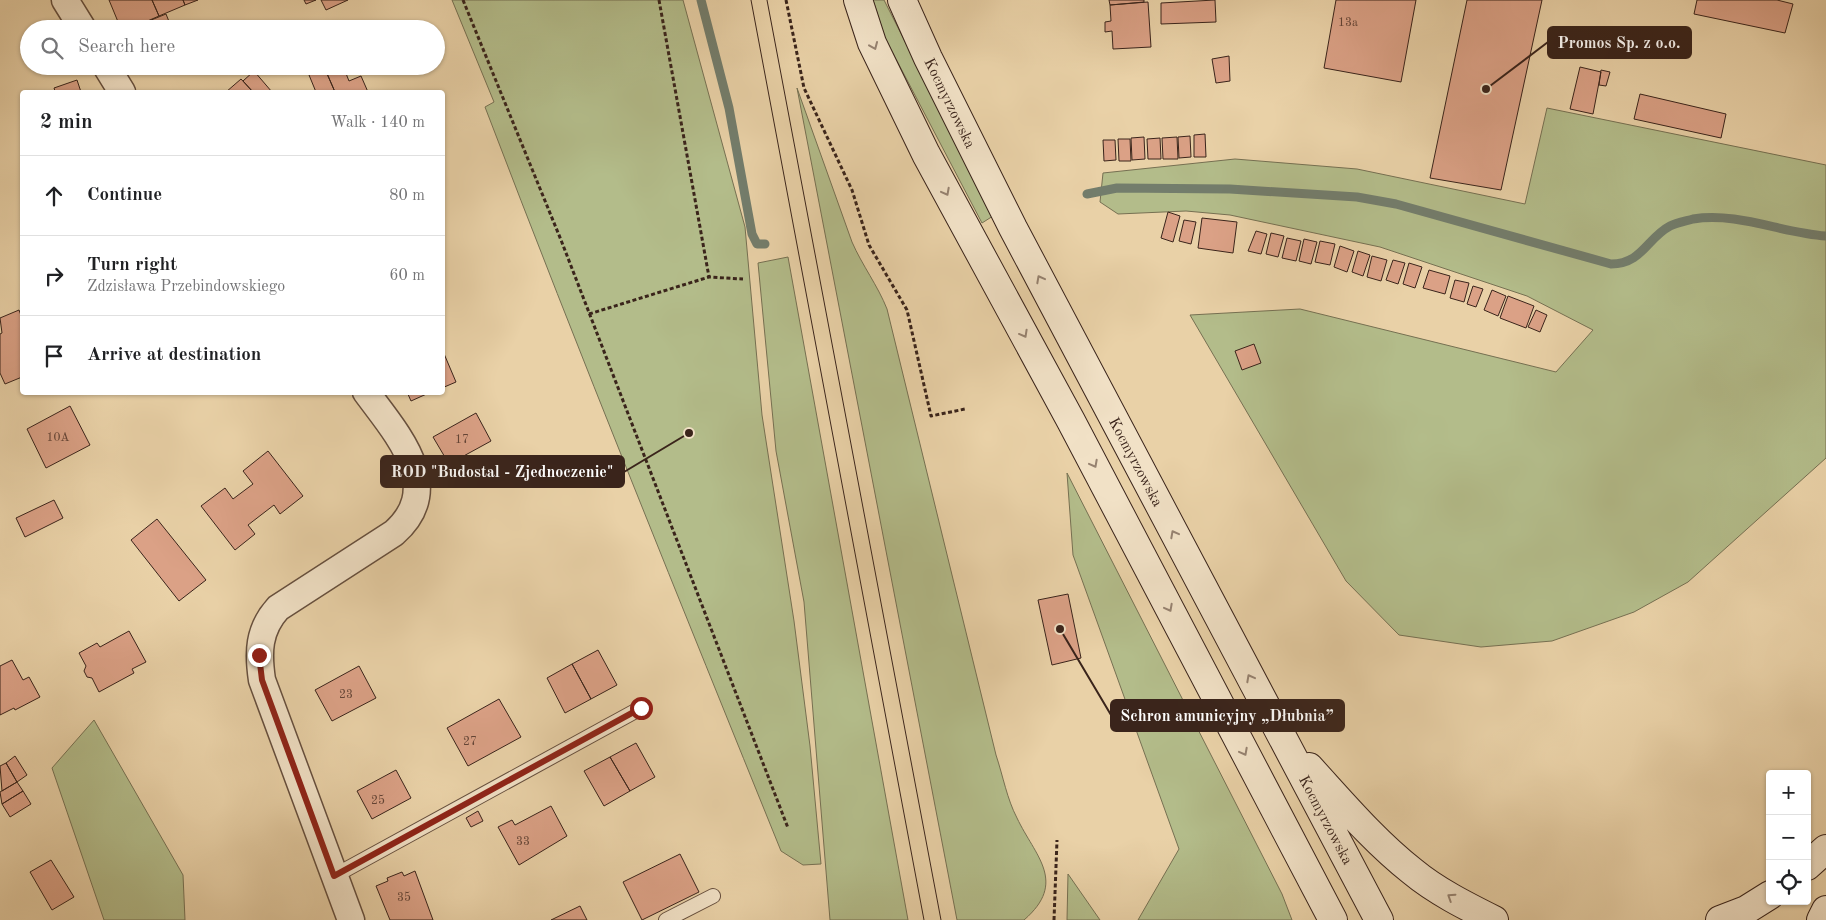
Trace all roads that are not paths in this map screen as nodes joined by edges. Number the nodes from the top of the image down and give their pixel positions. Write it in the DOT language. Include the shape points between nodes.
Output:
graph roads {
  1 [pos="65,0"];
  2 [pos="858,0"];
  3 [pos="902,0"];
  4 [pos="77,20"];
  5 [pos="112,75"];
  6 [pos="121,90"];
  7 [pos="368,395"];
  8 [pos="641,708"];
  9 [pos="1281,736"];
  10 [pos="1826,850"];
  11 [pos="1811,863"];
  12 [pos="334,876"];
  13 [pos="1309,876"];
  14 [pos="713,896"];
  15 [pos="1766,898"];
  16 [pos="1826,910"];
  17 [pos="351,920"];
  18 [pos="666,920"];
  19 [pos="1323,920"];
  20 [pos="1333,920"];
  21 [pos="1379,920"];
  22 [pos="1494,920"];
  23 [pos="1720,920"];
  24 [pos="1821,920"];
  1 -- 4 [label="street"];
  2 -- 13 [label="main road, one-way" via="872,43 926,154 1071,421"];
  9 -- 3 [label="main road, Kocmyrzowska, one-way" via="965,135"];
  5 -- 6 [label="street"];
  7 -- 12 [label="street" via="409,454 417,487 410,517 394,533 278,608 264,629 259,650 262,680"];
  8 -- 12 [label="lane"];
  9 -- 21 [label="main road, Kocmyrzowska"];
  22 -- 9 [label="main road, one-way" via="1462,905 1412,872 1358,821"];
  10 -- 11 [label="main road"];
  12 -- 17 [label="street"];
  13 -- 19 [label="main road"];
  13 -- 20 [label="main road"];
  14 -- 18 [label="lane"];
  15 -- 23 [label="main road"];
  16 -- 24 [label="main road"];
}
